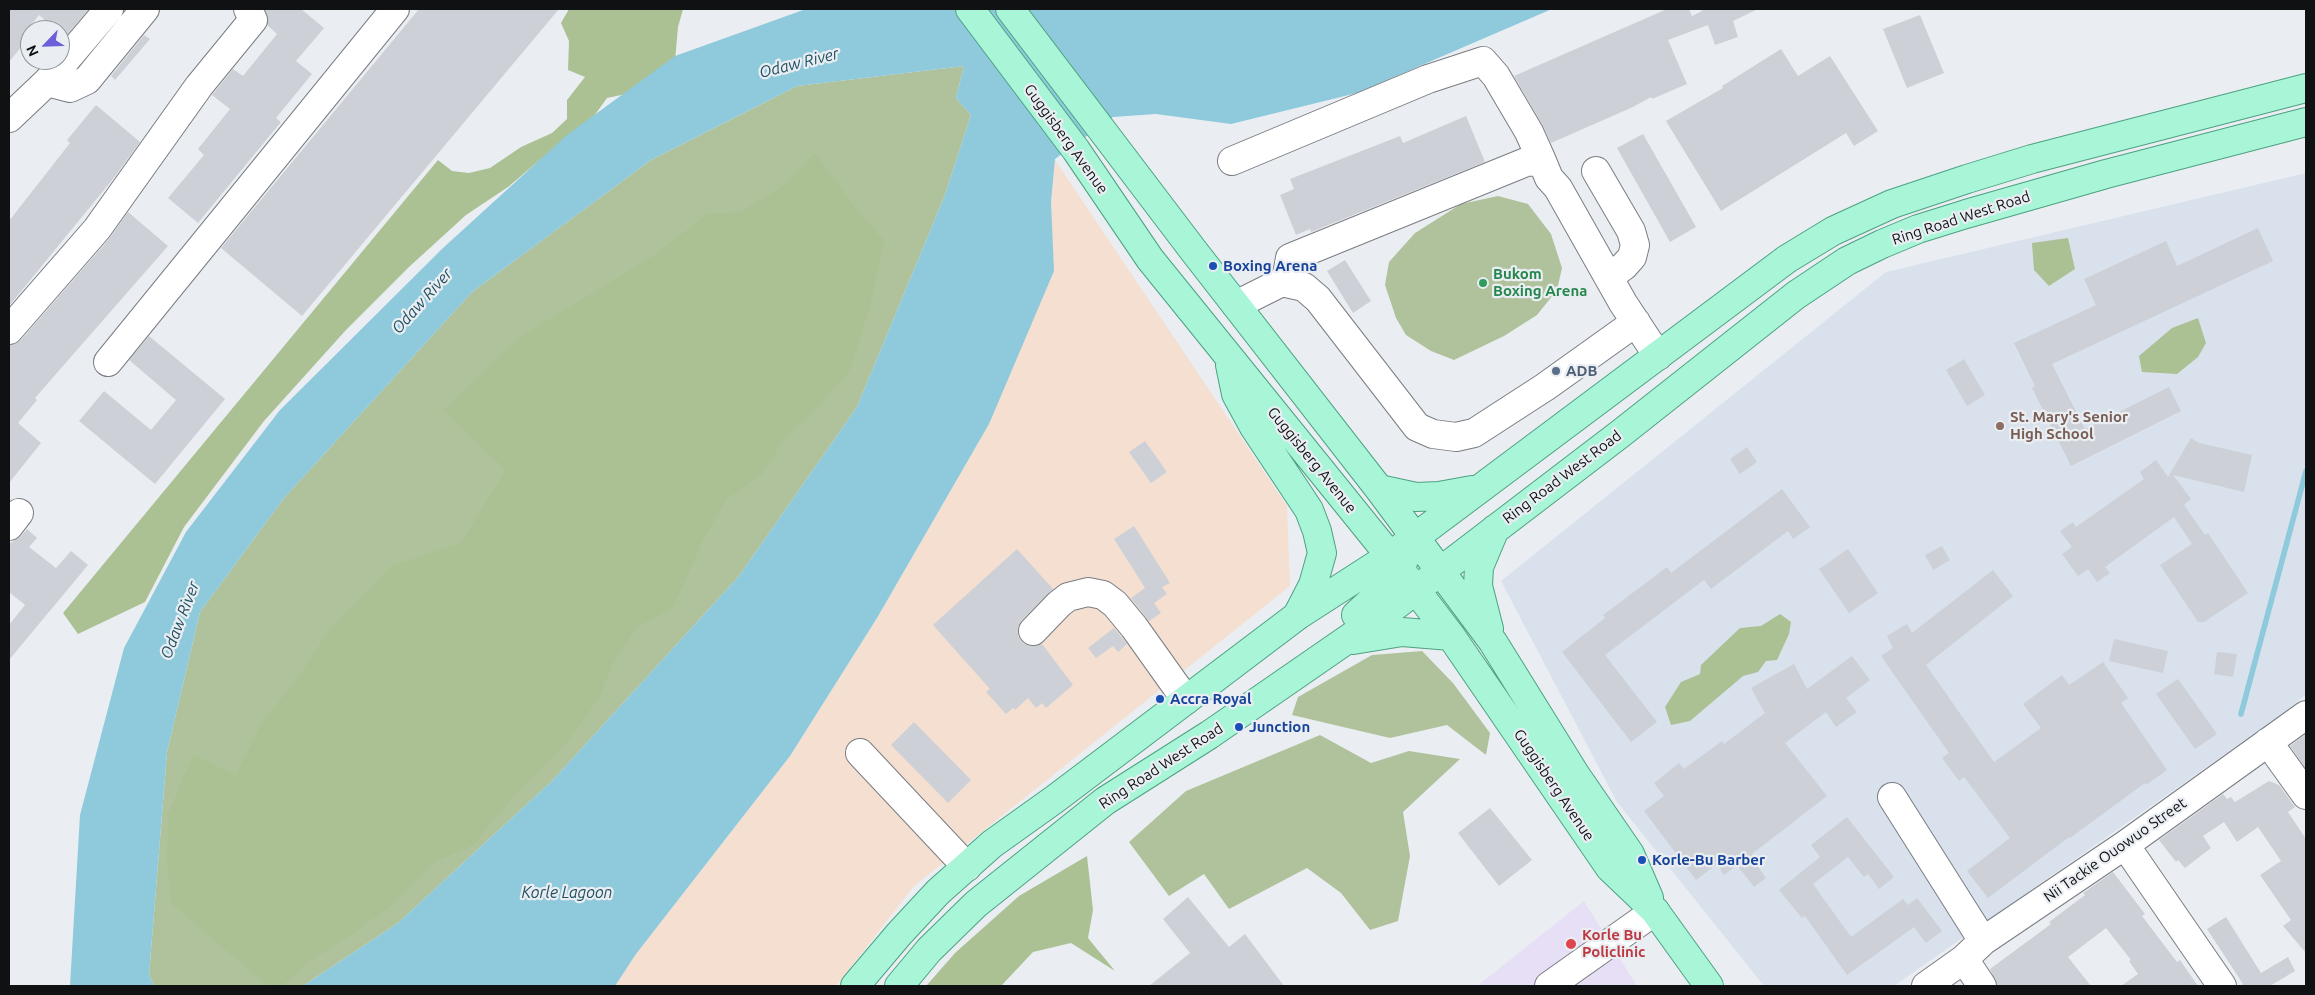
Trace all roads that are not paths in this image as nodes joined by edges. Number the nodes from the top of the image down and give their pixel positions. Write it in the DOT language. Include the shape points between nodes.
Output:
graph roads {
  1 [pos="108,9"];
  2 [pos="145,9"];
  3 [pos="248,9"];
  4 [pos="395,9"];
  5 [pos="970,9"];
  6 [pos="1010,9"];
  7 [pos="47,82"];
  8 [pos="2306,88"];
  9 [pos="9,118"];
  10 [pos="2306,122"];
  11 [pos="1232,161"];
  12 [pos="1542,161"];
  13 [pos="1596,171"];
  14 [pos="1609,277"];
  15 [pos="1282,282"];
  16 [pos="1185,304"];
  17 [pos="1236,305"];
  18 [pos="1636,322"];
  19 [pos="9,330"];
  20 [pos="1658,356"];
  21 [pos="108,362"];
  22 [pos="1379,489"];
  23 [pos="1478,489"];
  24 [pos="1496,528"];
  25 [pos="1413,536"];
  26 [pos="1402,571"];
  27 [pos="1439,571"];
  28 [pos="1297,616"];
  29 [pos="1032,631"];
  30 [pos="1451,636"];
  31 [pos="1494,642"];
  32 [pos="1342,643"];
  33 [pos="1186,700"];
  34 [pos="2306,715"];
  35 [pos="2268,742"];
  36 [pos="860,754"];
  37 [pos="2306,795"];
  38 [pos="1892,797"];
  39 [pos="1106,801"];
  40 [pos="2125,845"];
  41 [pos="967,867"];
  42 [pos="1655,911"];
  43 [pos="1973,950"];
  44 [pos="855,986"];
  45 [pos="899,986"];
  46 [pos="1549,986"];
  47 [pos="1709,986"];
  48 [pos="1926,986"];
  49 [pos="1982,986"];
  50 [pos="2222,986"];
  1 -- 7 [label="street"];
  2 -- 7 [label="street" via="87,80 70,88"];
  3 -- 19 [label="street" via="253,20 199,86 97,229"];
  4 -- 21 [label="street"];
  5 -- 16 [label="main road, Guggisberg Avenue" via="1076,150 1150,259"];
  6 -- 17 [label="main road, Guggisberg Avenue"];
  7 -- 9 [label="street"];
  8 -- 20 [label="main road" via="2032,159 1892,204 1833,231 1787,259"];
  10 -- 24 [label="main road, Ring Road West Road" via="1918,229 1847,261 1796,295"];
  11 -- 12 [label="street" via="1428,78 1483,61 1496,76"];
  12 -- 14 [label="street"];
  12 -- 15 [label="street" via="1526,162 1290,258"];
  13 -- 14 [label="street" via="1631,231 1635,245 1632,257"];
  14 -- 18 [label="street"];
  15 -- 17 [label="street"];
  15 -- 18 [label="street" via="1304,287 1318,299 1417,427 1433,434 1456,437 1474,433"];
  16 -- 26 [label="main road, Guggisberg Avenue"];
  16 -- 28 [label="main road" via="1228,358 1236,394 1309,510 1317,531 1322,553 1314,585"];
  17 -- 22 [label="main road, Guggisberg Avenue"];
  18 -- 20 [label="street"];
  20 -- 23 [label="main road"];
  22 -- 23 [label="main road" via="1416,497"];
  22 -- 25 [label="main road, Guggisberg Avenue"];
  23 -- 25 [label="main road"];
  24 -- 27 [label="main road, Ring Road West Road"];
  24 -- 31 [label="main road" via="1479,567 1478,586"];
  25 -- 26 [label="main road"];
  25 -- 27 [label="main road, Guggisberg Avenue"];
  26 -- 27 [label="main road, Ring Road West Road"];
  26 -- 28 [label="main road, Ring Road West Road"];
  26 -- 30 [label="main road, Guggisberg Avenue"];
  26 -- 32 [label="main road, Ring Road West Road"];
  26 -- 39 [label="main road" via="1346,624 1141,772"];
  27 -- 31 [label="main road, Guggisberg Avenue"];
  28 -- 33 [label="main road, Ring Road West Road"];
  29 -- 33 [label="street" via="1068,598 1088,592 1103,596 1115,604 1134,627"];
  30 -- 32 [label="main road" via="1402,632"];
  30 -- 42 [label="main road, Guggisberg Avenue" via="1610,868"];
  31 -- 42 [label="main road, Guggisberg Avenue" via="1630,854"];
  32 -- 39 [label="main road, Ring Road West Road"];
  33 -- 41 [label="main road, Ring Road West Road" via="992,844"];
  34 -- 35 [label="street, Nii Tackie Ouowuo Street"];
  35 -- 37 [label="street"];
  35 -- 40 [label="street, Nii Tackie Ouowuo Street"];
  36 -- 41 [label="street"];
  38 -- 43 [label="street"];
  39 -- 45 [label="main road, Ring Road West Road" via="976,904 929,950"];
  40 -- 43 [label="street, Nii Tackie Ouowuo Street"];
  40 -- 50 [label="street"];
  41 -- 44 [label="main road, Ring Road West Road" via="938,892"];
  42 -- 46 [label="street"];
  42 -- 47 [label="main road, Guggisberg Avenue"];
  43 -- 48 [label="street, Nii Tackie Ouowuo Street"];
  43 -- 49 [label="street"];
}
